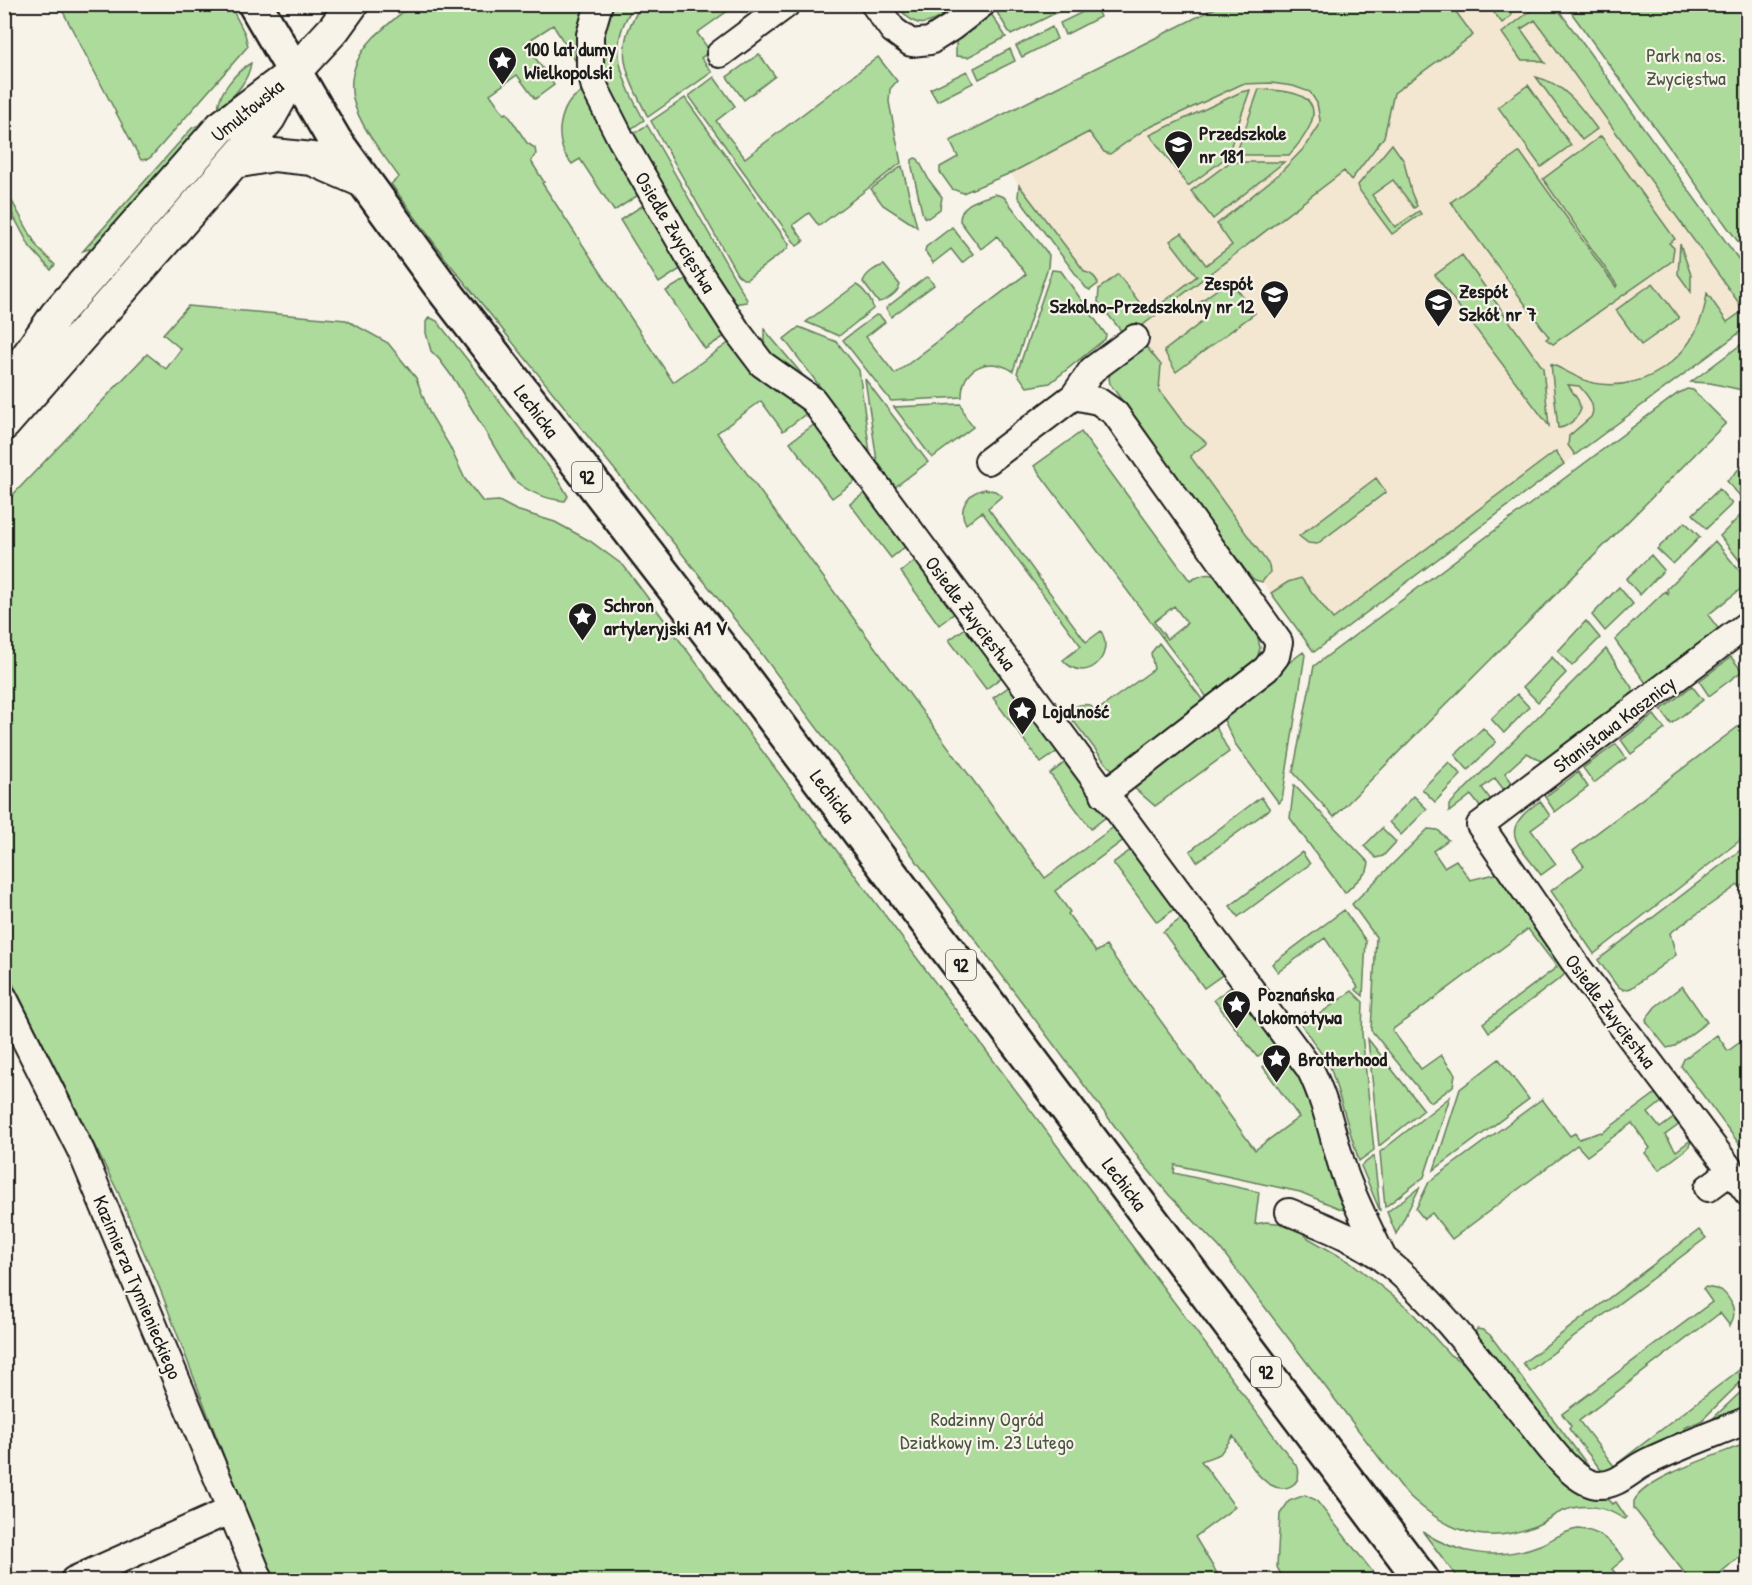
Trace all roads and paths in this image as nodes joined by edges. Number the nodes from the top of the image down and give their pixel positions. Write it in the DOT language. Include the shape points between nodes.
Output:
graph roads {
  1 [pos="255,4"];
  2 [pos="352,4"];
  3 [pos="599,4"];
  4 [pos="787,4"];
  5 [pos="874,4"];
  6 [pos="982,4"];
  7 [pos="720,54"];
  8 [pos="293,73"];
  9 [pos="234,162"];
  10 [pos="365,182"];
  11 [pos="1135,338"];
  12 [pos="4,390"];
  13 [pos="1074,396"];
  14 [pos="4,424"];
  15 [pos="988,461"];
  16 [pos="1748,624"];
  17 [pos="1104,794"];
  18 [pos="1480,825"];
  19 [pos="4,998"];
  20 [pos="1731,1171"];
  21 [pos="1708,1188"];
  22 [pos="1748,1193"];
  23 [pos="1289,1212"];
  24 [pos="1384,1260"];
  25 [pos="1748,1420"];
  26 [pos="231,1510"];
  27 [pos="74,1581"];
  28 [pos="260,1581"];
  29 [pos="1422,1581"];
  1 -- 8 [label="main road, Lechicka / 92"];
  2 -- 8 [label="street"];
  3 -- 17 [label="street, Osiedle Zwycięstwa" via="588,46 595,88 693,265 762,364 813,400"];
  4 -- 7 [label="street"];
  5 -- 6 [label="street" via="893,30 910,43 930,41"];
  8 -- 9 [label="street, Umultowska" via="269,118"];
  8 -- 10 [label="main road, Lechicka / 92"];
  8 -- 12 [label="street, Umultowska" via="221,127 56,315"];
  9 -- 10 [label="street" via="274,155 312,159"];
  9 -- 14 [label="street, Umultowska"];
  10 -- 29 [label="main road, Lechicka / 92"];
  11 -- 13 [label="street" via="1092,370"];
  13 -- 15 [label="street"];
  13 -- 17 [label="street" via="1098,401 1115,413 1258,595 1279,642 1276,656 1266,669"];
  16 -- 18 [label="street, Stanisława Kasznicy"];
  17 -- 24 [label="street, Osiedle Zwycięstwa" via="1310,1069 1327,1109 1353,1197"];
  18 -- 20 [label="street, Osiedle Zwycięstwa" via="1586,978"];
  19 -- 26 [label="street, Kazimierza Tymienieckiego" via="81,1151"];
  20 -- 21 [label="street"];
  20 -- 22 [label="street, Osiedle Zwycięstwa"];
  23 -- 24 [label="street" via="1346,1236"];
  24 -- 25 [label="street" via="1437,1311 1574,1474 1590,1484 1615,1483 1645,1463"];
  26 -- 27 [label="street"];
  26 -- 28 [label="street, Kazimierza Tymienieckiego"];
}
